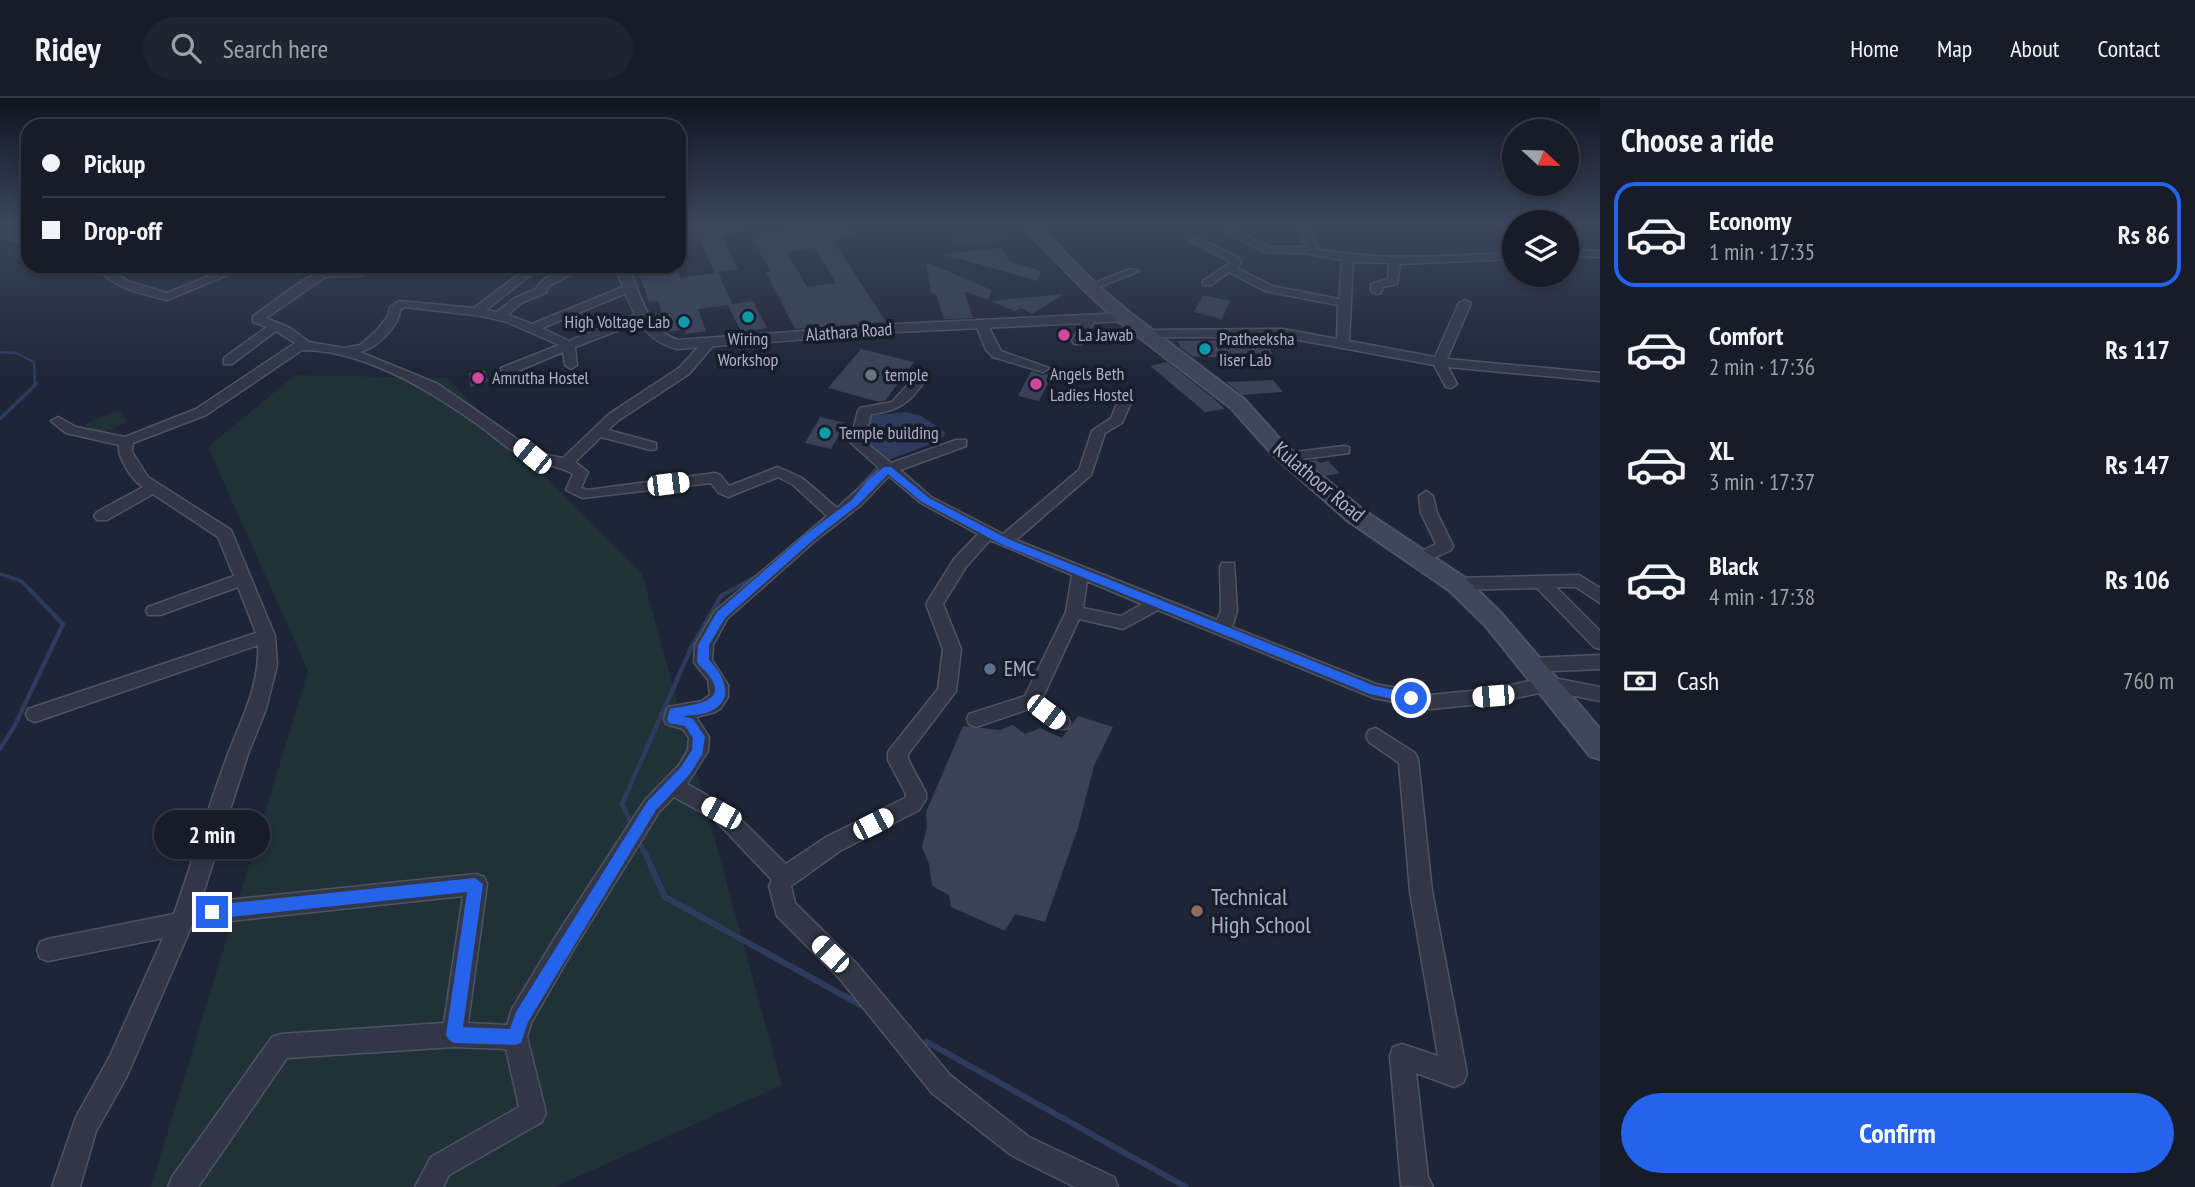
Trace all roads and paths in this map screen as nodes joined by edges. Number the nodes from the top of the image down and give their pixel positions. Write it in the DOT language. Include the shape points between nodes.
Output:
graph roads {
  1 [pos="109,275"];
  2 [pos="221,275"];
  3 [pos="324,275"];
  4 [pos="525,275"];
  5 [pos="562,275"];
  6 [pos="626,275"];
  7 [pos="1078,275"];
  8 [pos="1123,275"];
  9 [pos="1218,275"];
  10 [pos="1244,275"];
  11 [pos="1347,275"];
  12 [pos="1394,275"];
  13 [pos="1207,282"];
  14 [pos="632,287"];
  15 [pos="1090,287"];
  16 [pos="1377,290"];
  17 [pos="1344,303"];
  18 [pos="1465,303"];
  19 [pos="477,312"];
  20 [pos="499,316"];
  21 [pos="641,317"];
  22 [pos="1124,317"];
  23 [pos="1089,318"];
  24 [pos="981,323"];
  25 [pos="276,326"];
  26 [pos="530,329"];
  27 [pos="1147,334"];
  28 [pos="1078,341"];
  29 [pos="708,344"];
  30 [pos="1343,344"];
  31 [pos="305,345"];
  32 [pos="569,345"];
  33 [pos="348,352"];
  34 [pos="228,361"];
  35 [pos="1439,362"];
  36 [pos="571,365"];
  37 [pos="1043,368"];
  38 [pos="506,371"];
  39 [pos="1583,376"];
  40 [pos="1600,377"];
  41 [pos="918,382"];
  42 [pos="1451,384"];
  43 [pos="1600,384"];
  44 [pos="1125,401"];
  45 [pos="58,421"];
  46 [pos="600,432"];
  47 [pos="126,441"];
  48 [pos="961,443"];
  49 [pos="651,446"];
  50 [pos="1344,450"];
  51 [pos="1287,457"];
  52 [pos="566,464"];
  53 [pos="887,470"];
  54 [pos="154,487"];
  55 [pos="1426,496"];
  56 [pos="102,516"];
  57 [pos="838,517"];
  58 [pos="996,537"];
  59 [pos="1419,559"];
  60 [pos="1228,566"];
  61 [pos="1080,573"];
  62 [pos="243,579"];
  63 [pos="1541,582"];
  64 [pos="1457,584"];
  65 [pos="1600,597"];
  66 [pos="1155,604"];
  67 [pos="154,611"];
  68 [pos="1074,612"];
  69 [pos="1223,629"];
  70 [pos="266,635"];
  71 [pos="1600,642"];
  72 [pos="1600,662"];
  73 [pos="1532,665"];
  74 [pos="1549,684"];
  75 [pos="1600,694"];
  76 [pos="1032,701"];
  77 [pos="35,714"];
  78 [pos="976,719"];
  79 [pos="1061,723"];
  80 [pos="1376,736"];
  81 [pos="1600,748"];
  82 [pos="671,785"];
  83 [pos="784,877"];
  84 [pos="183,920"];
  85 [pos="48,950"];
  86 [pos="454,1035"];
  87 [pos="515,1037"];
  88 [pos="66,1187"];
  89 [pos="182,1187"];
  90 [pos="429,1187"];
  91 [pos="1104,1187"];
  92 [pos="1419,1187"];
  1 -- 2 [label="street" via="167,296"];
  3 -- 25 [label="street" via="257,319"];
  4 -- 19 [label="street"];
  5 -- 20 [label="street"];
  6 -- 14 [label="street, Alathara Road"];
  7 -- 15 [label="main road, Kulathoor Road"];
  8 -- 15 [label="street"];
  9 -- 13 [label="street"];
  10 -- 17 [label="street" via="1269,289"];
  11 -- 17 [label="street"];
  12 -- 16 [label="street" via="1393,282 1377,284"];
  14 -- 21 [label="street, Alathara Road"];
  14 -- 26 [label="street"];
  15 -- 22 [label="main road, Kulathoor Road"];
  17 -- 30 [label="street"];
  18 -- 35 [label="street"];
  19 -- 20 [label="street"];
  19 -- 33 [label="street" via="403,303 369,345"];
  20 -- 26 [label="street"];
  21 -- 29 [label="street, Alathara Road" via="665,342"];
  21 -- 32 [label="street"];
  22 -- 23 [label="street, Alathara Road"];
  22 -- 27 [label="main road, Kulathoor Road"];
  23 -- 24 [label="street, Alathara Road"];
  23 -- 28 [label="street"];
  24 -- 29 [label="street, Alathara Road"];
  24 -- 37 [label="street" via="997,355"];
  25 -- 31 [label="street"];
  25 -- 34 [label="street"];
  26 -- 32 [label="street"];
  27 -- 30 [label="street" via="1283,333"];
  27 -- 51 [label="main road, Kulathoor Road" via="1238,404"];
  29 -- 46 [label="street" via="684,371 614,417"];
  30 -- 35 [label="street"];
  31 -- 33 [label="street"];
  31 -- 47 [label="street" via="201,412"];
  32 -- 36 [label="street"];
  32 -- 38 [label="street"];
  33 -- 52 [label="street" via="433,387 532,456"];
  35 -- 39 [label="street"];
  35 -- 42 [label="street"];
  39 -- 40 [label="street"];
  39 -- 43 [label="street"];
  41 -- 53 [label="street" via="905,402 865,411 857,442"];
  44 -- 58 [label="street" via="1117,420 1099,431 1086,472"];
  45 -- 47 [label="street" via="71,430"];
  46 -- 49 [label="street"];
  46 -- 52 [label="street"];
  47 -- 54 [label="street" via="125,452 143,480"];
  48 -- 53 [label="street"];
  50 -- 51 [label="street"];
  51 -- 59 [label="main road, Kulathoor Road" via="1355,515"];
  52 -- 57 [label="street" via="581,472 573,490 587,495 715,478 728,492 778,472 797,481"];
  53 -- 57 [label="street"];
  53 -- 58 [label="street" via="926,500"];
  54 -- 56 [label="street"];
  54 -- 62 [label="street" via="225,534"];
  55 -- 59 [label="street" via="1445,546"];
  57 -- 82 [label="street" via="721,615 704,645 703,662 721,687 718,699 708,708 675,712 673,719 689,722 699,737 698,751"];
  58 -- 61 [label="street"];
  58 -- 83 [label="street" via="960,563 934,604 952,649 949,684 944,697 898,752 917,796 915,802 833,844"];
  59 -- 64 [label="main road, Kulathoor Road"];
  60 -- 69 [label="street" via="1229,611"];
  61 -- 66 [label="street"];
  61 -- 68 [label="street"];
  62 -- 67 [label="street"];
  62 -- 70 [label="street"];
  63 -- 64 [label="street"];
  63 -- 65 [label="street" via="1580,581"];
  63 -- 71 [label="street"];
  64 -- 73 [label="main road, Kulathoor Road"];
  66 -- 68 [label="street" via="1123,623"];
  66 -- 69 [label="street"];
  68 -- 76 [label="street"];
  69 -- 74 [label="street" via="1374,691 1430,702"];
  70 -- 77 [label="street"];
  70 -- 84 [label="street" via="268,665 257,709"];
  72 -- 73 [label="street"];
  73 -- 74 [label="main road, Kulathoor Road"];
  74 -- 75 [label="street"];
  74 -- 81 [label="main road, Kulathoor Road"];
  76 -- 78 [label="street"];
  76 -- 79 [label="street"];
  80 -- 92 [label="street" via="1408,759 1421,891 1454,1073 1402,1056 1415,1186"];
  82 -- 83 [label="street" via="721,813"];
  82 -- 87 [label="street" via="642,820 564,944 521,1018"];
  83 -- 91 [label="street" via="780,886 785,909 848,971 942,1084 1020,1146"];
  84 -- 85 [label="street"];
  84 -- 86 [label="street" via="475,884"];
  84 -- 88 [label="street" via="118,1067 85,1126"];
  86 -- 87 [label="street"];
  86 -- 89 [label="street" via="281,1046"];
  87 -- 90 [label="street" via="533,1112 440,1166"];
}
